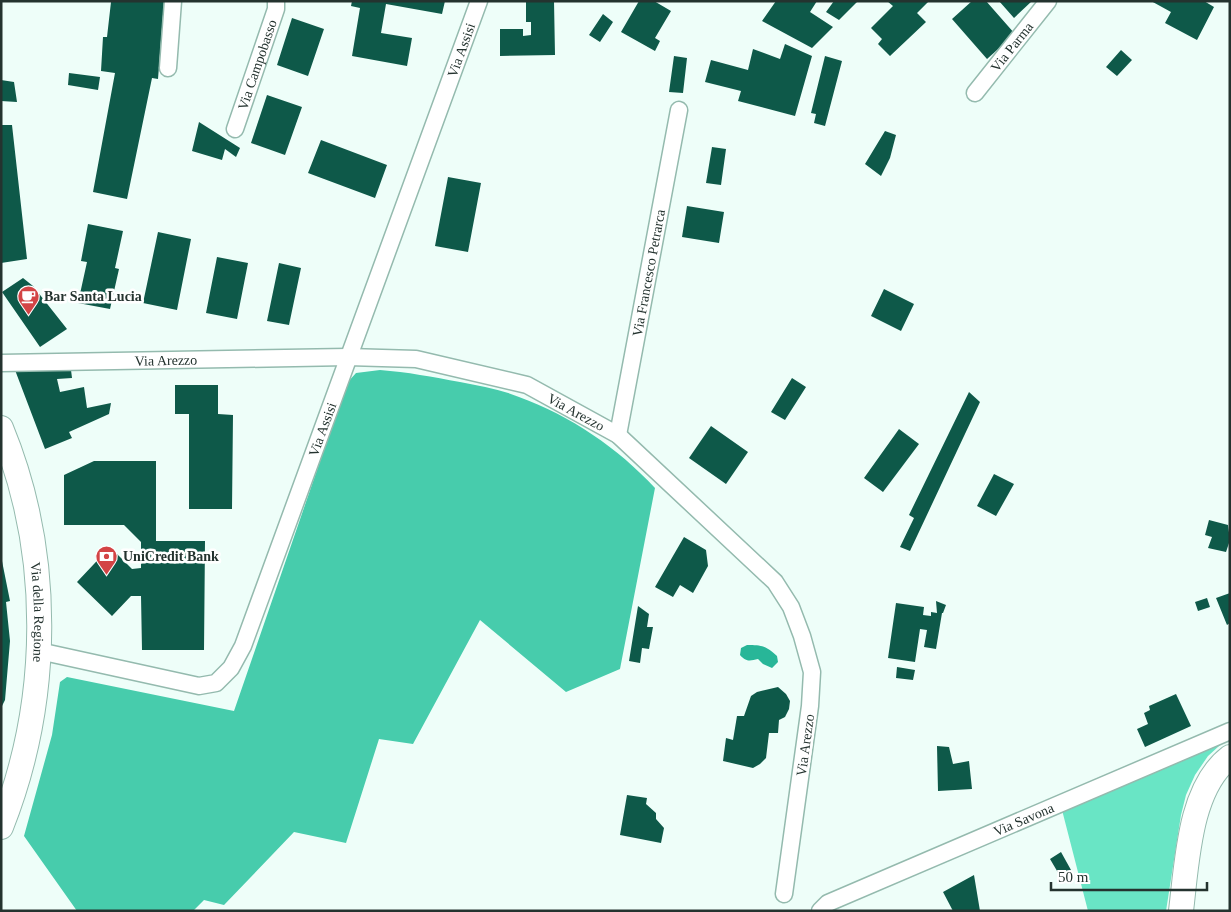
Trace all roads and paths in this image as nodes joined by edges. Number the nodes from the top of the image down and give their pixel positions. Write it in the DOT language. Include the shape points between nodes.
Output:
graph roads {
  1 [pos="173,1"];
  2 [pos="276,1"];
  3 [pos="479,1"];
  4 [pos="1048,1"];
  5 [pos="168,68"];
  6 [pos="975,93"];
  7 [pos="679,110"];
  8 [pos="235,129"];
  9 [pos="348,357"];
  10 [pos="1,363"];
  11 [pos="1,428"];
  12 [pos="618,435"];
  13 [pos="40,652"];
  14 [pos="1230,731"];
  15 [pos="1230,757"];
  16 [pos="1,827"];
  17 [pos="784,894"];
  18 [pos="820,911"];
  19 [pos="1181,911"];
  1 -- 5 [label="street"];
  2 -- 8 [label="street, Via Campobasso"];
  3 -- 9 [label="street, Via Assisi"];
  4 -- 6 [label="street, Via Parma"];
  7 -- 12 [label="street, Via Francesco Petrarca"];
  9 -- 10 [label="street, Via Arezzo"];
  9 -- 12 [label="street, Via Arezzo" via="416,359 527,385"];
  9 -- 13 [label="street, Via Assisi" via="243,646 231,668 216,682 198,686"];
  11 -- 13 [label="main road, Via della Regione" via="22,485 30,528 37,573"];
  12 -- 17 [label="street, Via Arezzo" via="776,582 802,636 812,672 810,706"];
  13 -- 16 [label="main road, Via della Regione" via="25,750"];
  14 -- 18 [label="street, Via Savona" via="828,903"];
  15 -- 19 [label="main road" via="1210,779 1200,798"];
}
